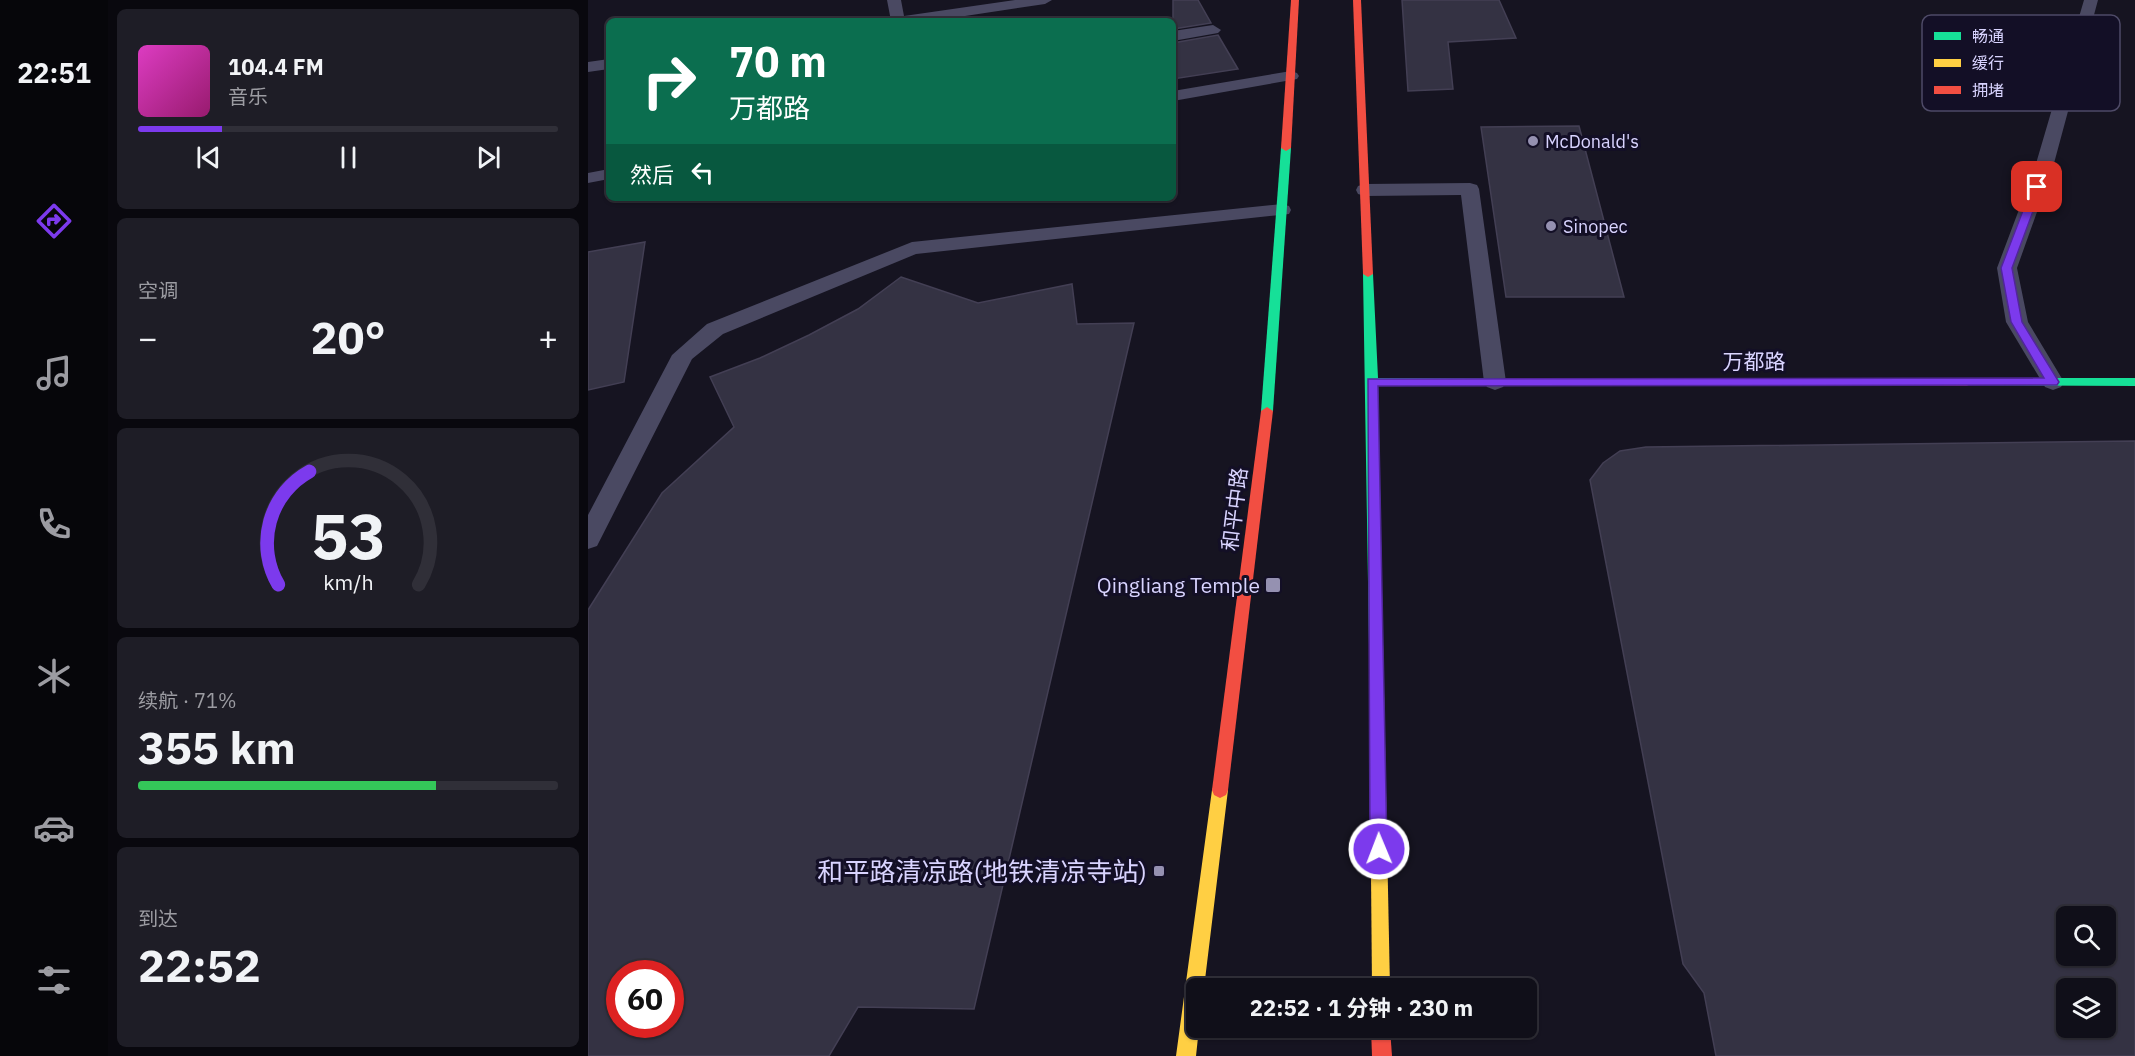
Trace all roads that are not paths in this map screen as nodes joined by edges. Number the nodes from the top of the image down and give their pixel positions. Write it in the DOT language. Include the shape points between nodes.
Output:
graph roads {
  1 [pos="894,0"];
  2 [pos="1045,0"];
  3 [pos="1295,0"];
  4 [pos="1357,0"];
  5 [pos="2091,0"];
  6 [pos="2087,15"];
  7 [pos="899,18"];
  8 [pos="921,18"];
  9 [pos="1213,30"];
  10 [pos="1176,36"];
  11 [pos="606,64"];
  12 [pos="588,67"];
  13 [pos="1291,76"];
  14 [pos="1176,95"];
  15 [pos="2060,111"];
  16 [pos="606,175"];
  17 [pos="588,178"];
  18 [pos="1365,190"];
  19 [pos="1282,210"];
  20 [pos="1372,382"];
  21 [pos="1495,382"];
  22 [pos="2053,382"];
  23 [pos="2135,382"];
  24 [pos="588,539"];
  25 [pos="1381,978"];
  26 [pos="1381,1038"];
  27 [pos="1186,1056"];
  28 [pos="1382,1056"];
  1 -- 7 [label="lane"];
  2 -- 8 [label="lane"];
  3 -- 13 [label="main road, 和平中路"];
  4 -- 18 [label="main road"];
  5 -- 6 [label="lane"];
  9 -- 10 [label="lane"];
  11 -- 12 [label="lane"];
  13 -- 14 [label="lane"];
  13 -- 19 [label="main road, 和平中路"];
  15 -- 22 [label="lane" via="2007,268 2017,322"];
  16 -- 17 [label="lane"];
  18 -- 20 [label="main road"];
  18 -- 21 [label="lane" via="1470,189"];
  19 -- 24 [label="lane" via="912,248 715,329 683,355"];
  19 -- 27 [label="main road, 和平中路" via="1271,382"];
  20 -- 21 [label="main road, 万都路"];
  20 -- 25 [label="main road"];
  21 -- 22 [label="main road, 万都路"];
  22 -- 23 [label="main road, 万都路"];
  26 -- 28 [label="main road"];
}
